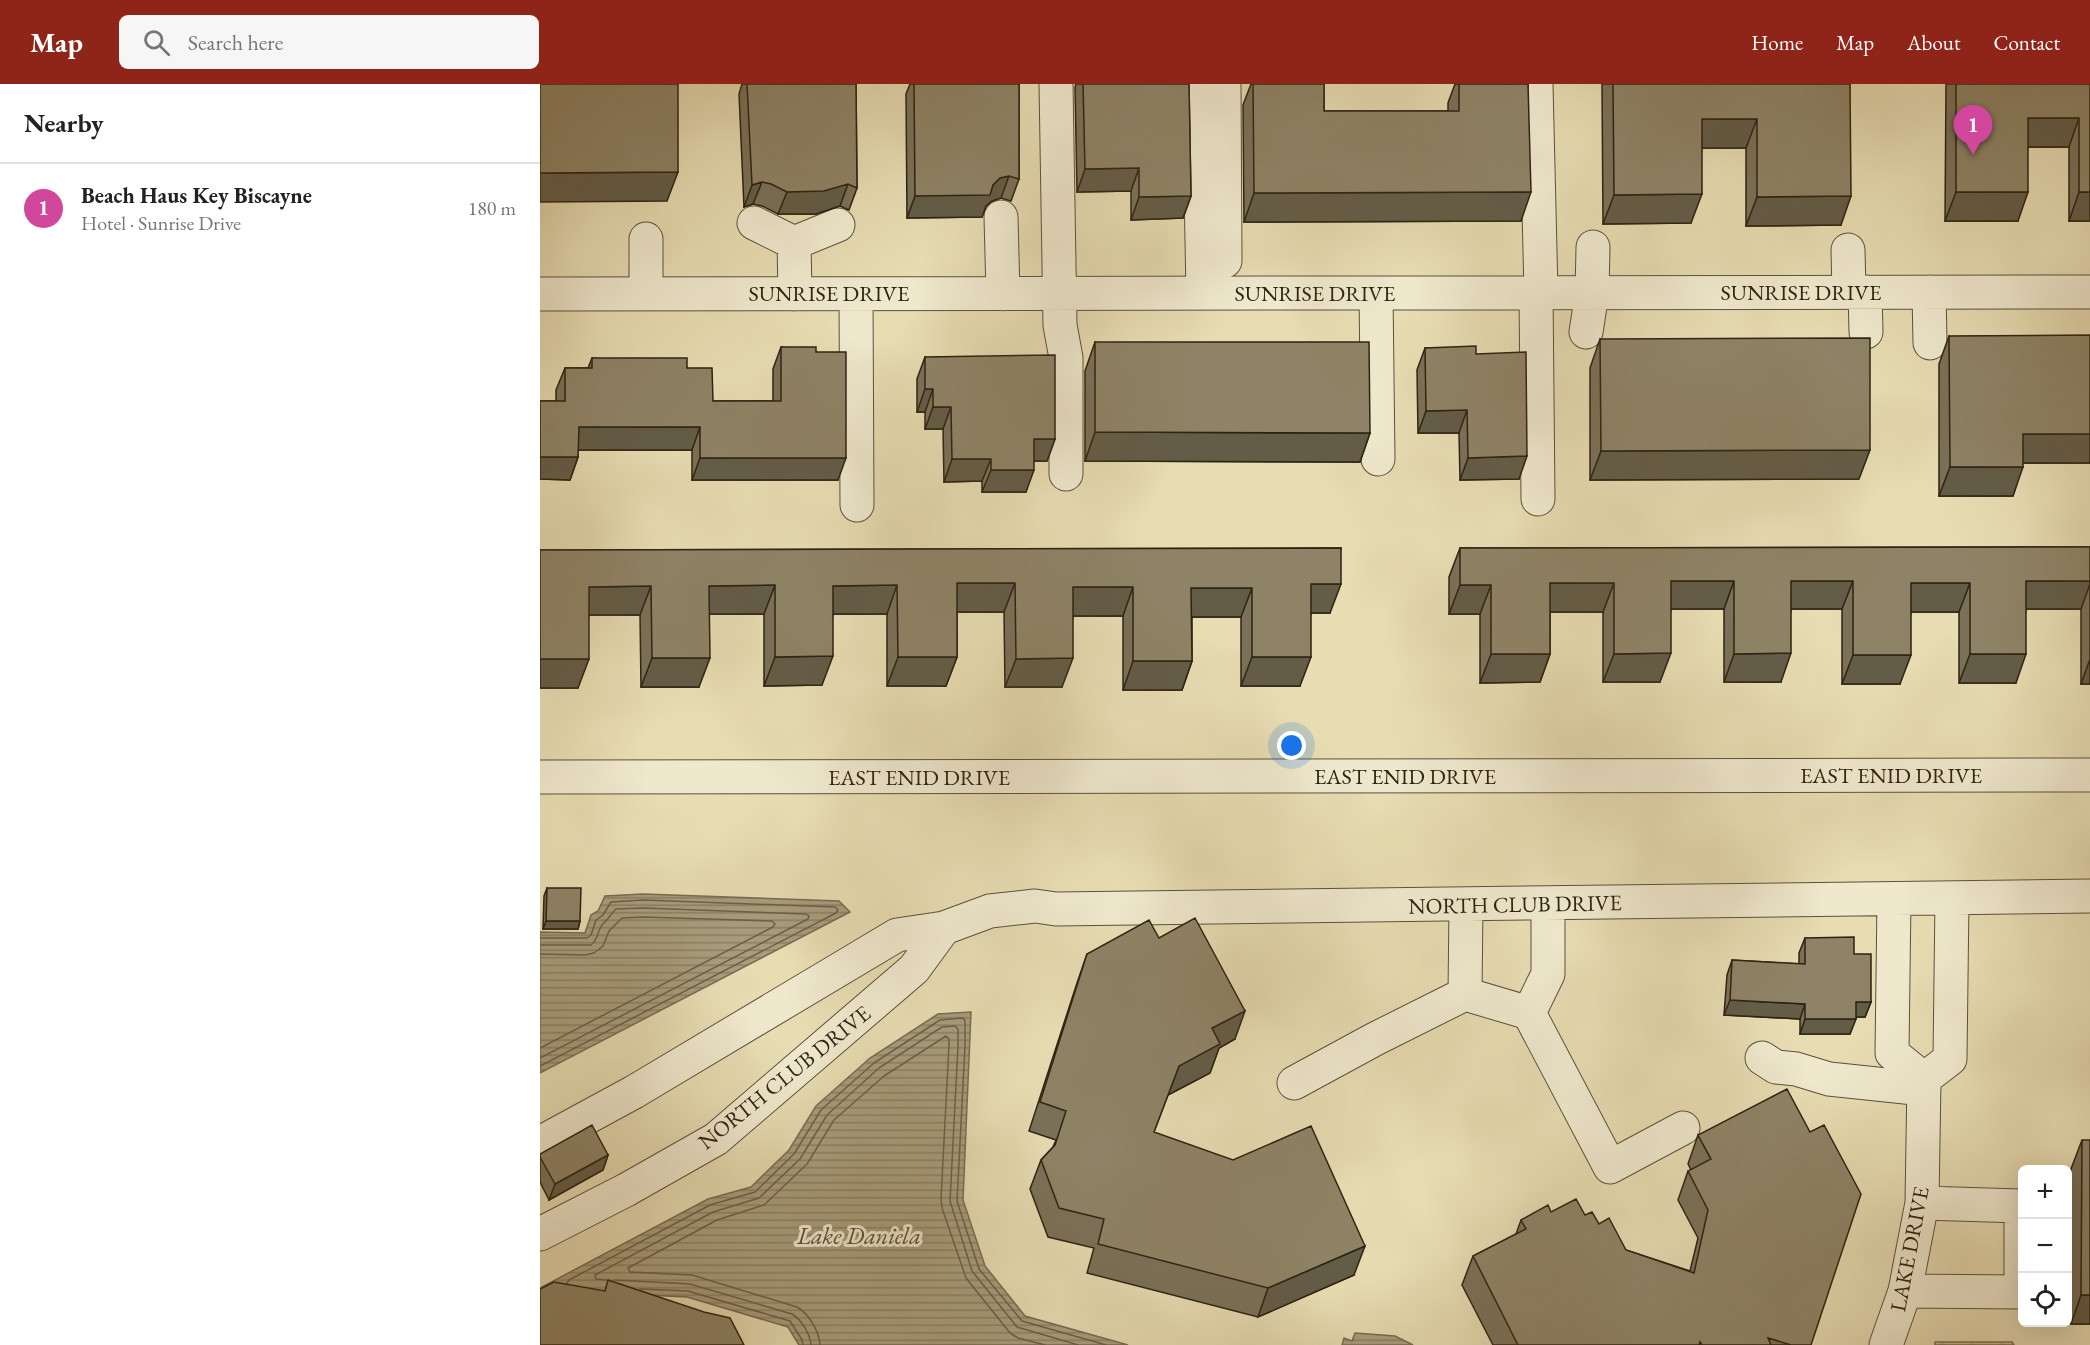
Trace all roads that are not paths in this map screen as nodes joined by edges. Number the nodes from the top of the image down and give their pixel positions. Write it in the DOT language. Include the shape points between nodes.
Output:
graph roads {
  1 [pos="1056,84"];
  2 [pos="1199,84"];
  3 [pos="1224,84"];
  4 [pos="1536,84"];
  5 [pos="1000,217"];
  6 [pos="754,224"];
  7 [pos="838,225"];
  8 [pos="646,238"];
  9 [pos="794,243"];
  10 [pos="1593,248"];
  11 [pos="1848,250"];
  12 [pos="1538,292"];
  13 [pos="1592,292"];
  14 [pos="1857,292"];
  15 [pos="1929,292"];
  16 [pos="2090,292"];
  17 [pos="1214,293"];
  18 [pos="1376,293"];
  19 [pos="540,294"];
  20 [pos="646,294"];
  21 [pos="795,294"];
  22 [pos="856,294"];
  23 [pos="1003,294"];
  24 [pos="1060,294"];
  25 [pos="1586,332"];
  26 [pos="1866,332"];
  27 [pos="1930,343"];
  28 [pos="1378,459"];
  29 [pos="1066,474"];
  30 [pos="1538,499"];
  31 [pos="857,505"];
  32 [pos="2090,775"];
  33 [pos="540,777"];
  34 [pos="2090,896"];
  35 [pos="1952,899"];
  36 [pos="1894,900"];
  37 [pos="1548,904"];
  38 [pos="1466,905"];
  39 [pos="944,928"];
  40 [pos="1465,994"];
  41 [pos="1529,1013"];
  42 [pos="1762,1058"];
  43 [pos="1294,1083"];
  44 [pos="1924,1084"];
  45 [pos="1683,1128"];
  46 [pos="540,1143"];
  47 [pos="1922,1203"];
  48 [pos="540,1234"];
  49 [pos="1905,1291"];
  50 [pos="1886,1345"];
  1 -- 24 [label="street"];
  2 -- 17 [label="street"];
  3 -- 17 [label="street"];
  4 -- 12 [label="street"];
  5 -- 23 [label="street"];
  6 -- 9 [label="street"];
  7 -- 9 [label="street"];
  8 -- 20 [label="street"];
  9 -- 21 [label="street"];
  10 -- 13 [label="street"];
  11 -- 14 [label="street"];
  12 -- 13 [label="street, SUNRISE DRIVE"];
  12 -- 18 [label="street, SUNRISE DRIVE"];
  12 -- 30 [label="street"];
  13 -- 14 [label="street, SUNRISE DRIVE"];
  13 -- 25 [label="street"];
  14 -- 15 [label="street, SUNRISE DRIVE"];
  14 -- 26 [label="street"];
  15 -- 16 [label="street, SUNRISE DRIVE"];
  15 -- 27 [label="street"];
  17 -- 18 [label="street, SUNRISE DRIVE"];
  17 -- 24 [label="street, SUNRISE DRIVE"];
  18 -- 28 [label="street"];
  19 -- 20 [label="street, SUNRISE DRIVE"];
  20 -- 21 [label="street, SUNRISE DRIVE"];
  21 -- 22 [label="street, SUNRISE DRIVE"];
  22 -- 23 [label="street, SUNRISE DRIVE"];
  22 -- 31 [label="street"];
  23 -- 24 [label="street, SUNRISE DRIVE"];
  24 -- 29 [label="street" via="1066,358"];
  32 -- 33 [label="street, EAST ENID DRIVE"];
  34 -- 35 [label="street, NORTH CLUB DRIVE"];
  35 -- 36 [label="street, NORTH CLUB DRIVE"];
  35 -- 44 [label="street" via="1950,1059"];
  36 -- 37 [label="street, NORTH CLUB DRIVE"];
  36 -- 44 [label="street" via="1892,1053"];
  37 -- 38 [label="street, NORTH CLUB DRIVE"];
  37 -- 41 [label="street" via="1548,974"];
  38 -- 39 [label="street, NORTH CLUB DRIVE" via="1067,909 1035,906 990,911"];
  38 -- 40 [label="street"];
  39 -- 46 [label="street, NORTH CLUB DRIVE" via="897,935 644,1086"];
  39 -- 48 [label="street, NORTH CLUB DRIVE" via="914,969 716,1139"];
  40 -- 41 [label="street"];
  40 -- 43 [label="street"];
  41 -- 45 [label="street" via="1610,1167"];
  42 -- 44 [label="street" via="1776,1067 1829,1079"];
  44 -- 47 [label="street, LAKE DRIVE"];
  47 -- 49 [label="street, LAKE DRIVE"];
  47 -- 49 [label="street" via="2021,1206 2021,1292"];
  49 -- 50 [label="street, LAKE DRIVE"];
}
